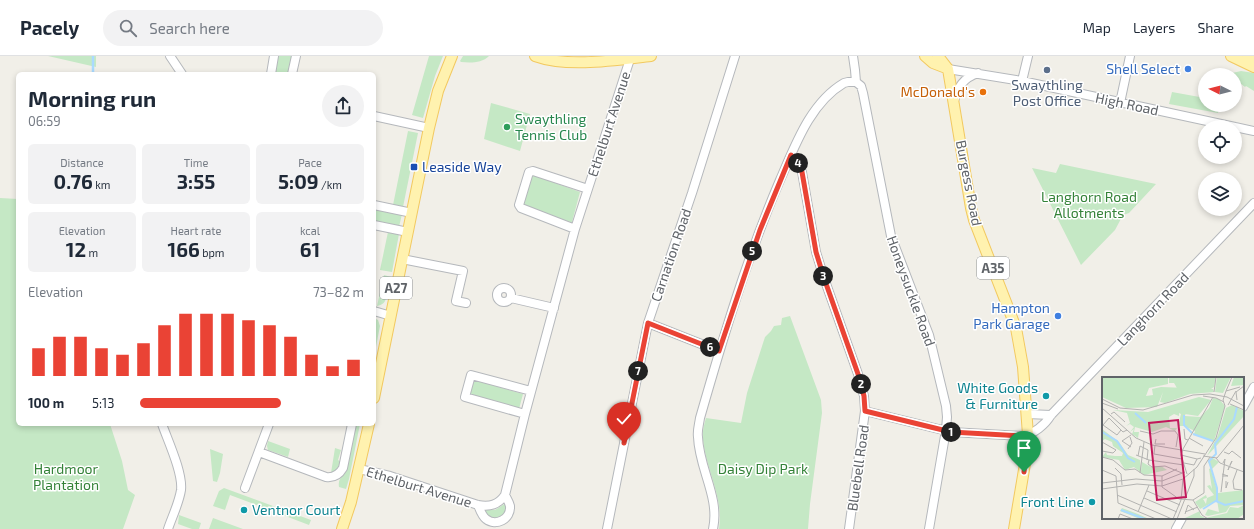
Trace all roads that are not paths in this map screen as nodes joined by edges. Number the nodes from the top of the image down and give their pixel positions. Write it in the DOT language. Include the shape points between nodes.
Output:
graph roads {
  1 [pos="170,56"];
  2 [pos="274,56"];
  3 [pos="296,56"];
  4 [pos="452,56"];
  5 [pos="535,56"];
  6 [pos="651,56"];
  7 [pos="735,56"];
  8 [pos="853,56"];
  9 [pos="925,56"];
  10 [pos="938,56"];
  11 [pos="1028,56"];
  12 [pos="1130,56"];
  13 [pos="1231,56"];
  14 [pos="1248,56"];
  15 [pos="562,59"];
  16 [pos="630,59"];
  17 [pos="1254,59"];
  18 [pos="1254,67"];
  19 [pos="948,69"];
  20 [pos="181,72"];
  21 [pos="271,72"];
  22 [pos="292,72"];
  23 [pos="979,73"];
  24 [pos="1022,81"];
  25 [pos="856,82"];
  26 [pos="954,102"];
  27 [pos="1120,103"];
  28 [pos="376,116"];
  29 [pos="1201,120"];
  30 [pos="429,128"];
  31 [pos="1242,128"];
  32 [pos="1254,131"];
  33 [pos="791,155"];
  34 [pos="588,189"];
  35 [pos="1254,203"];
  36 [pos="376,205"];
  37 [pos="412,213"];
  38 [pos="376,225"];
  39 [pos="576,228"];
  40 [pos="408,232"];
  41 [pos="402,259"];
  42 [pos="511,298"];
  43 [pos="466,303"];
  44 [pos="554,308"];
  45 [pos="376,312"];
  46 [pos="391,316"];
  47 [pos="648,323"];
  48 [pos="719,351"];
  49 [pos="1254,387"];
  50 [pos="376,388"];
  51 [pos="531,391"];
  52 [pos="1244,405"];
  53 [pos="865,411"];
  54 [pos="525,414"];
  55 [pos="1027,414"];
  56 [pos="1051,415"];
  57 [pos="163,426"];
  58 [pos="269,426"];
  59 [pos="352,426"];
  60 [pos="369,426"];
  61 [pos="946,430"];
  62 [pos="1028,435"];
  63 [pos="259,452"];
  64 [pos="359,469"];
  65 [pos="245,488"];
  66 [pos="505,495"];
  67 [pos="478,505"];
  68 [pos="1181,519"];
  69 [pos="168,529"];
  70 [pos="342,529"];
  71 [pos="607,529"];
  72 [pos="713,529"];
  73 [pos="849,529"];
  74 [pos="929,529"];
  75 [pos="1014,529"];
  76 [pos="1176,529"];
  1 -- 20 [label="street"];
  2 -- 21 [label="street"];
  3 -- 22 [label="street"];
  4 -- 30 [label="main road, A27" via="438,91"];
  5 -- 15 [label="main road"];
  6 -- 16 [label="main road"];
  7 -- 47 [label="street, Carnation Road"];
  8 -- 25 [label="street, Honeysuckle Road"];
  9 -- 19 [label="main road, High Road" via="933,63"];
  10 -- 19 [label="main road, A35"];
  11 -- 24 [label="street"];
  12 -- 27 [label="street"];
  13 -- 18 [label="main road"];
  14 -- 17 [label="main road"];
  15 -- 16 [label="main road" via="579,62"];
  16 -- 34 [label="street, Ethelburt Avenue"];
  19 -- 23 [label="street, High Road"];
  19 -- 26 [label="main road, Burgess Road / A35"];
  23 -- 24 [label="street, High Road"];
  23 -- 26 [label="street" via="964,80 958,88"];
  24 -- 27 [label="street, High Road"];
  25 -- 33 [label="street" via="844,83 824,100 808,122"];
  25 -- 61 [label="street, Honeysuckle Road" via="861,86 863,93 890,236 928,335 946,406"];
  26 -- 55 [label="main road, Burgess Road / A35" via="974,220 1016,328"];
  27 -- 29 [label="street, High Road"];
  28 -- 30 [label="street"];
  30 -- 37 [label="main road, A27"];
  31 -- 32 [label="street, High Road"];
  33 -- 48 [label="street" via="760,230"];
  33 -- 53 [label="street, Bluebell Road" via="802,172 816,252 858,374"];
  34 -- 39 [label="street, Ethelburt Avenue"];
  34 -- 39 [label="street, Ethelburt Avenue" via="533,171 529,172 519,206"];
  35 -- 56 [label="street, Langhorn Road"];
  36 -- 37 [label="street"];
  37 -- 40 [label="main road, A27"];
  38 -- 40 [label="street"];
  39 -- 44 [label="street, Ethelburt Avenue"];
  40 -- 41 [label="main road, A27"];
  41 -- 43 [label="street" via="463,271 456,301"];
  41 -- 46 [label="main road, A27"];
  42 -- 44 [label="street"];
  44 -- 51 [label="street, Ethelburt Avenue"];
  45 -- 46 [label="street"];
  46 -- 50 [label="main road, A27"];
  47 -- 48 [label="street"];
  47 -- 71 [label="street, Carnation Road"];
  48 -- 72 [label="street" via="698,429 698,443 715,510"];
  49 -- 52 [label="street"];
  51 -- 54 [label="street, Ethelburt Avenue"];
  51 -- 54 [label="street" via="471,375 465,397"];
  53 -- 61 [label="street"];
  53 -- 73 [label="street, Bluebell Road"];
  54 -- 66 [label="street, Ethelburt Avenue"];
  55 -- 56 [label="street"];
  55 -- 62 [label="main road, Burgess Road / A35"];
  56 -- 62 [label="street, Langhorn Road" via="1047,422"];
  57 -- 69 [label="street" via="181,484 179,499"];
  58 -- 63 [label="street"];
  59 -- 63 [label="street" via="343,468 334,477 326,477"];
  60 -- 64 [label="main road"];
  61 -- 62 [label="street"];
  61 -- 74 [label="street, Honeysuckle Road"];
  62 -- 75 [label="main road, Burgess Road / A35"];
  63 -- 65 [label="street"];
  64 -- 67 [label="street, Ethelburt Avenue" via="390,476"];
  64 -- 70 [label="main road"];
  66 -- 67 [label="street, Ethelburt Avenue" via="492,506"];
  66 -- 67 [label="street, Ethelburt Avenue" via="510,508 509,514 501,522 486,519"];
  68 -- 76 [label="street"];
}
